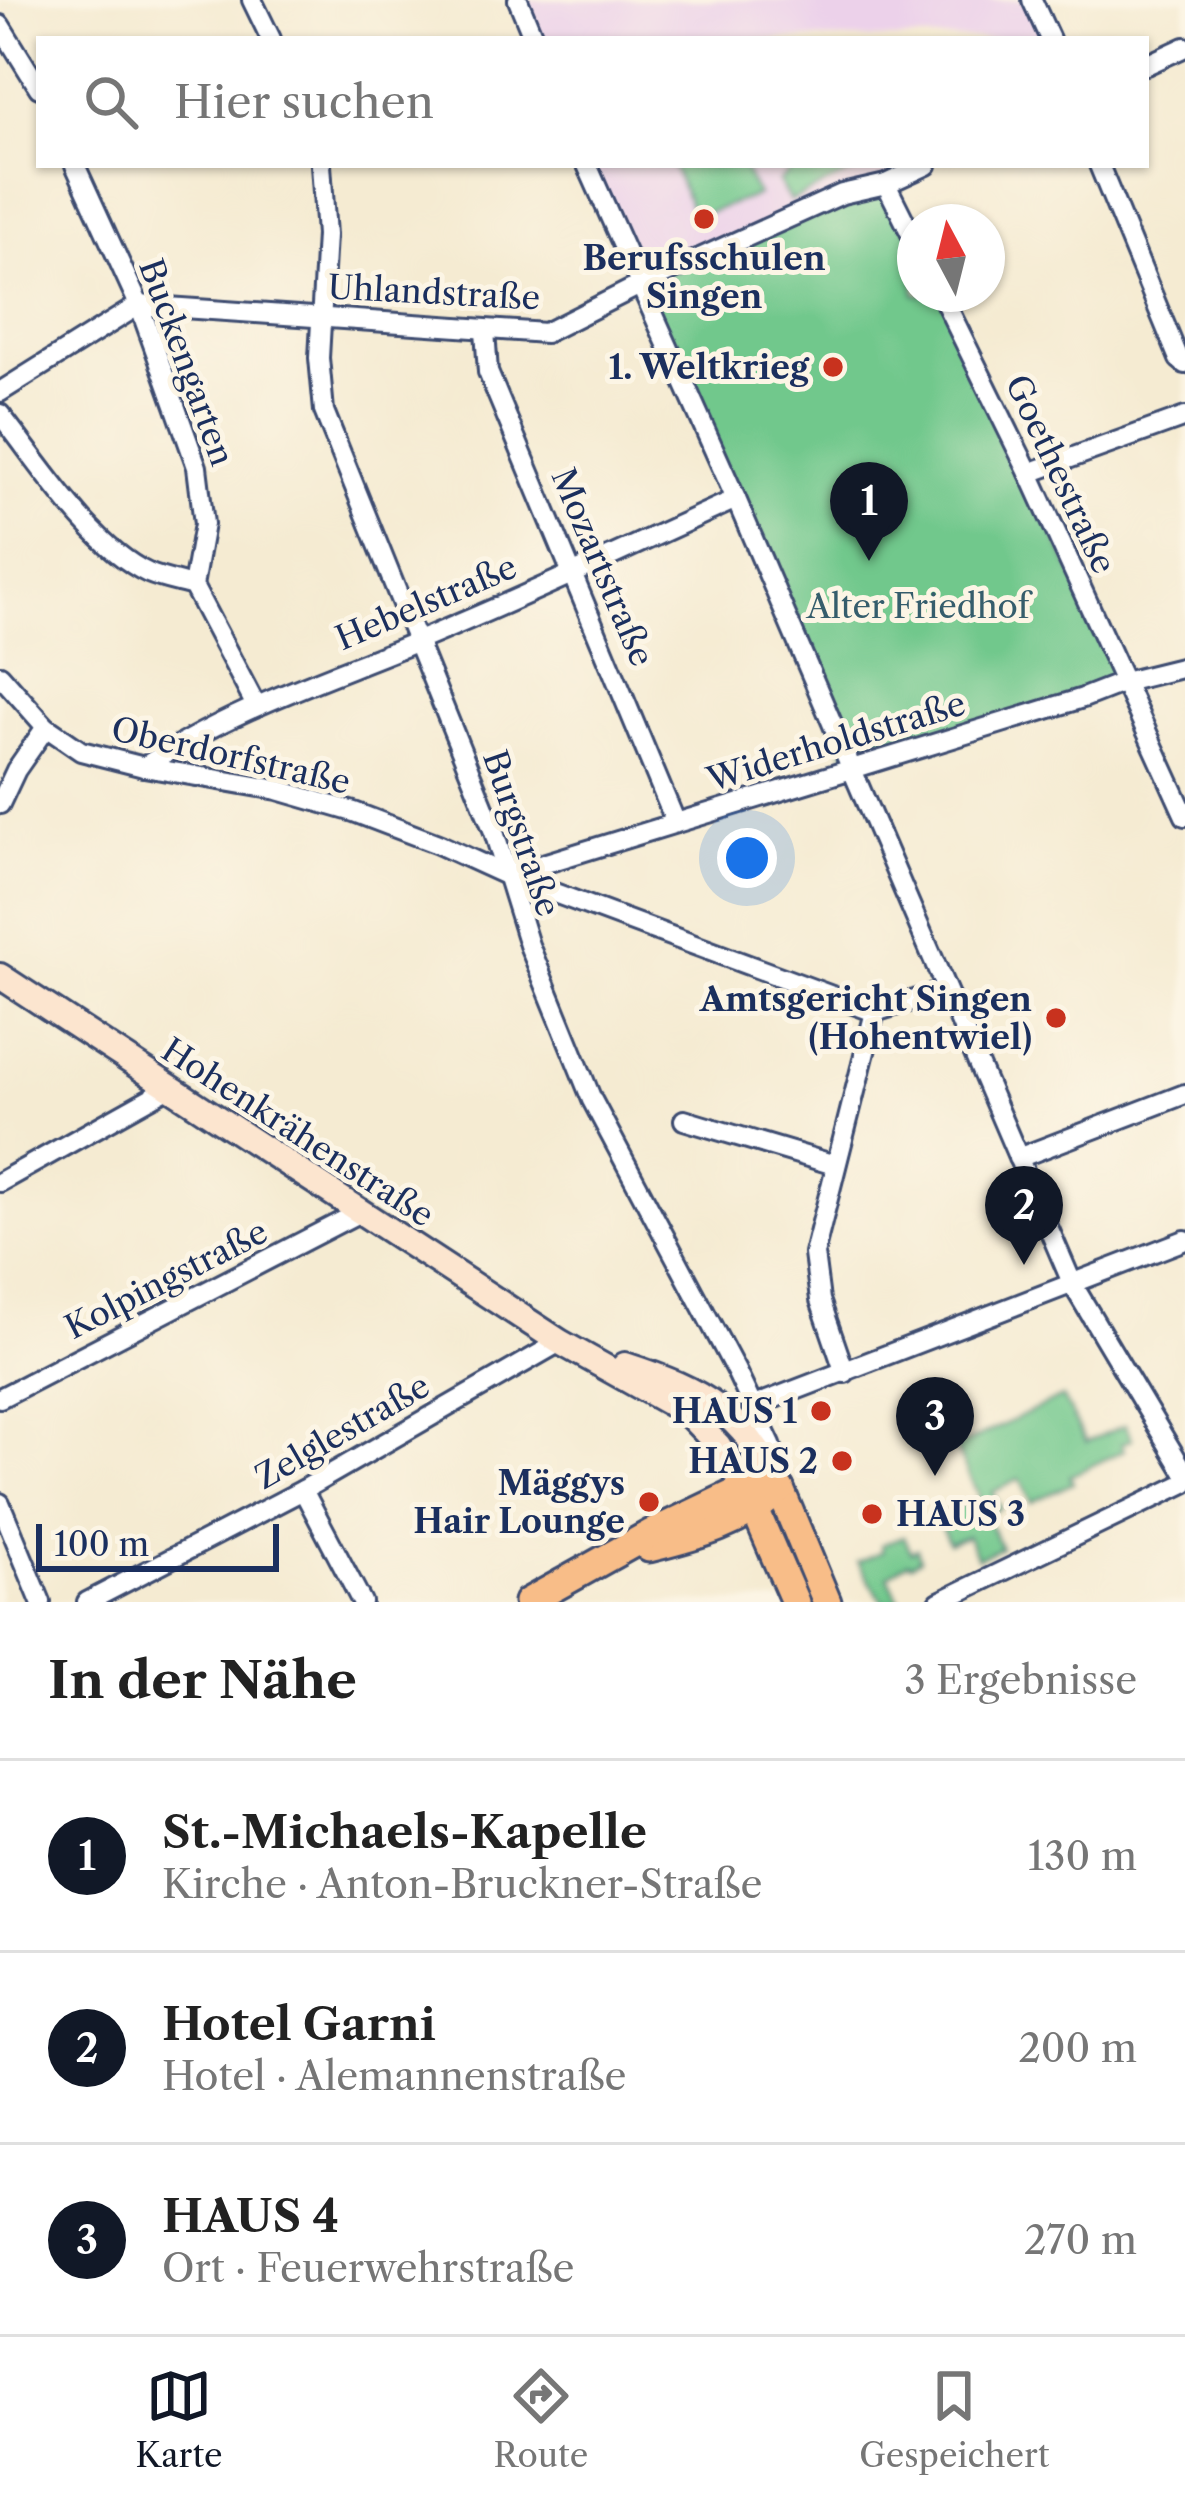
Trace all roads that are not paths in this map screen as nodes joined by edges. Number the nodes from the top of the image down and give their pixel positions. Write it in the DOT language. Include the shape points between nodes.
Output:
graph roads {
  1 [pos="252,0"];
  2 [pos="518,0"];
  3 [pos="1032,0"];
  4 [pos="0,26"];
  5 [pos="270,36"];
  6 [pos="533,36"];
  7 [pos="1049,36"];
  8 [pos="1185,47"];
  9 [pos="1149,64"];
  10 [pos="36,83"];
  11 [pos="76,168"];
  12 [pos="321,168"];
  13 [pos="588,168"];
  14 [pos="921,168"];
  15 [pos="1101,168"];
  16 [pos="886,184"];
  17 [pos="897,206"];
  18 [pos="640,285"];
  19 [pos="139,305"];
  20 [pos="949,312"];
  21 [pos="322,316"];
  22 [pos="485,332"];
  23 [pos="1185,364"];
  24 [pos="0,392"];
  25 [pos="0,414"];
  26 [pos="1185,417"];
  27 [pos="1029,473"];
  28 [pos="736,499"];
  29 [pos="574,572"];
  30 [pos="194,586"];
  31 [pos="420,640"];
  32 [pos="1185,667"];
  33 [pos="0,675"];
  34 [pos="1124,682"];
  35 [pos="255,704"];
  36 [pos="46,727"];
  37 [pos="144,767"];
  38 [pos="851,767"];
  39 [pos="0,804"];
  40 [pos="1185,816"];
  41 [pos="676,823"];
  42 [pos="506,875"];
  43 [pos="0,976"];
  44 [pos="946,990"];
  45 [pos="875,1012"];
  46 [pos="170,1087"];
  47 [pos="1185,1094"];
  48 [pos="684,1120"];
  49 [pos="1018,1158"];
  50 [pos="835,1165"];
  51 [pos="0,1182"];
  52 [pos="360,1212"];
  53 [pos="1185,1240"];
  54 [pos="1073,1285"];
  55 [pos="560,1342"];
  56 [pos="845,1373"];
  57 [pos="0,1399"];
  58 [pos="742,1410"];
  59 [pos="687,1413"];
  60 [pos="1182,1462"];
  61 [pos="1185,1483"];
  62 [pos="780,1489"];
  63 [pos="303,1490"];
  64 [pos="751,1500"];
  65 [pos="0,1503"];
  66 [pos="40,1602"];
  67 [pos="87,1602"];
  68 [pos="362,1602"];
  69 [pos="528,1602"];
  70 [pos="795,1602"];
  71 [pos="827,1602"];
  72 [pos="939,1602"];
  1 -- 5 [label="street"];
  2 -- 6 [label="street"];
  3 -- 7 [label="street"];
  4 -- 10 [label="street"];
  8 -- 9 [label="street"];
  11 -- 19 [label="street, Buckengarten"];
  12 -- 21 [label="street, Burgstraße"];
  13 -- 18 [label="street"];
  14 -- 16 [label="street, Uhlandstraße"];
  15 -- 23 [label="street"];
  16 -- 17 [label="street"];
  16 -- 18 [label="street, Uhlandstraße" via="842,194"];
  18 -- 22 [label="street, Uhlandstraße" via="545,333"];
  18 -- 28 [label="street"];
  19 -- 21 [label="street, Uhlandstraße"];
  19 -- 24 [label="street"];
  19 -- 30 [label="street, Buckengarten" via="197,467 204,524"];
  20 -- 27 [label="street, Goethestraße"];
  21 -- 22 [label="street, Uhlandstraße"];
  21 -- 31 [label="street, Burgstraße" via="324,411"];
  22 -- 29 [label="street, Mozartstraße" via="488,372"];
  25 -- 30 [label="street" via="118,552 148,573"];
  26 -- 27 [label="street"];
  27 -- 34 [label="street, Goethestraße"];
  28 -- 29 [label="street, Hebelstraße"];
  28 -- 38 [label="street"];
  29 -- 31 [label="street, Hebelstraße"];
  29 -- 41 [label="street, Mozartstraße"];
  30 -- 35 [label="street"];
  31 -- 35 [label="street, Hebelstraße"];
  31 -- 42 [label="street, Burgstraße"];
  32 -- 34 [label="street, Widerholdstraße"];
  33 -- 36 [label="street, Oberdorfstraße"];
  34 -- 38 [label="street, Widerholdstraße"];
  34 -- 40 [label="street, Goethestraße"];
  35 -- 37 [label="street, Hebelstraße"];
  36 -- 37 [label="street, Oberdorfstraße" via="81,751"];
  36 -- 39 [label="street"];
  37 -- 42 [label="street, Oberdorfstraße" via="297,795"];
  38 -- 41 [label="street, Widerholdstraße"];
  38 -- 44 [label="street"];
  41 -- 42 [label="street, Widerholdstraße"];
  42 -- 45 [label="street, Oberdorfstraße"];
  42 -- 58 [label="street, Burgstraße" via="592,1100"];
  43 -- 46 [label="main road, Hohenkrähenstraße"];
  44 -- 45 [label="street"];
  44 -- 49 [label="street"];
  45 -- 50 [label="street"];
  46 -- 51 [label="street"];
  46 -- 52 [label="main road, Hohenkrähenstraße"];
  47 -- 49 [label="street"];
  48 -- 50 [label="street"];
  49 -- 54 [label="street"];
  50 -- 56 [label="street" via="814,1254"];
  52 -- 55 [label="main road, Hohenkrähenstraße"];
  52 -- 57 [label="street, Kolpingstraße"];
  53 -- 54 [label="street"];
  54 -- 56 [label="street"];
  54 -- 60 [label="street"];
  55 -- 58 [label="main road, Hohenkrähenstraße"];
  55 -- 59 [label="main road, Hohenkrähenstraße"];
  55 -- 63 [label="street, Zelglestraße"];
  56 -- 58 [label="street"];
  58 -- 59 [label="main road"];
  58 -- 62 [label="main road, Hohenkrähenstraße"];
  59 -- 64 [label="main road, Hohenkrähenstraße" via="718,1444"];
  61 -- 72 [label="street"];
  62 -- 64 [label="main road"];
  62 -- 71 [label="main road"];
  63 -- 67 [label="street, Zelglestraße"];
  63 -- 68 [label="street"];
  64 -- 69 [label="main road" via="650,1534"];
  64 -- 70 [label="main road"];
  65 -- 66 [label="street"];
}
